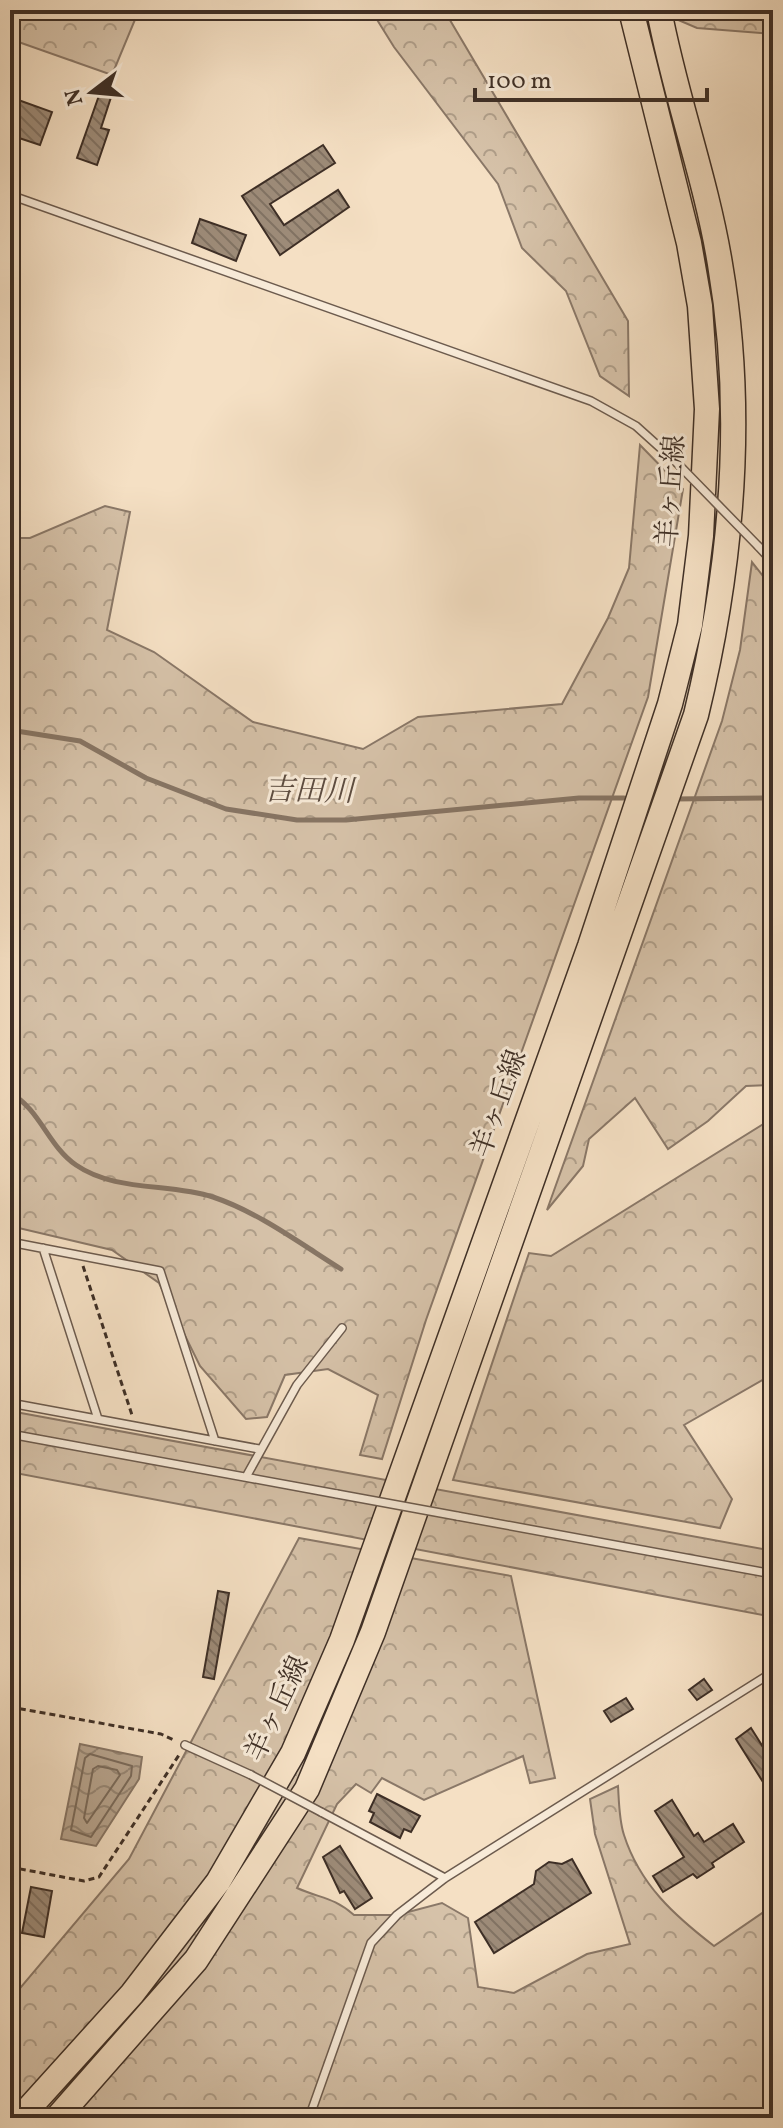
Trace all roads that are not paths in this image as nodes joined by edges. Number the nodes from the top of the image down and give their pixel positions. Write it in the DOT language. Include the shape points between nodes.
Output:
graph roads {
  1 [pos="631,10"];
  2 [pos="659,10"];
  3 [pos="10,195"];
  4 [pos="773,562"];
  5 [pos="10,1242"];
  6 [pos="43,1248"];
  7 [pos="342,1328"];
  8 [pos="10,1403"];
  9 [pos="98,1419"];
  10 [pos="10,1434"];
  11 [pos="215,1441"];
  12 [pos="259,1449"];
  13 [pos="246,1477"];
  14 [pos="773,1574"];
  15 [pos="773,1672"];
  16 [pos="185,1745"];
  17 [pos="445,1878"];
  18 [pos="20,2118"];
  19 [pos="57,2118"];
  20 [pos="309,2118"];
  1 -- 18 [label="main road, 羊ヶ丘線" via="689,243 700,306 707,409 690,625 670,704 590,946 342,1640 293,1753 218,1882 132,1994"];
  2 -- 19 [label="main road, 羊ヶ丘線" via="720,263 735,401 724,578 696,715 373,1632 307,1789 196,1960"];
  3 -- 4 [label="lane, bridge" via="591,401 636,426"];
  5 -- 6 [label="lane"];
  6 -- 9 [label="lane"];
  6 -- 11 [label="lane" via="160,1271"];
  7 -- 12 [label="lane" via="297,1385"];
  8 -- 9 [label="lane"];
  9 -- 11 [label="lane"];
  10 -- 13 [label="lane"];
  11 -- 12 [label="lane"];
  12 -- 13 [label="lane"];
  13 -- 14 [label="lane, bridge"];
  15 -- 17 [label="lane"];
  16 -- 17 [label="lane, bridge"];
  17 -- 20 [label="lane" via="371,1943"];
}
